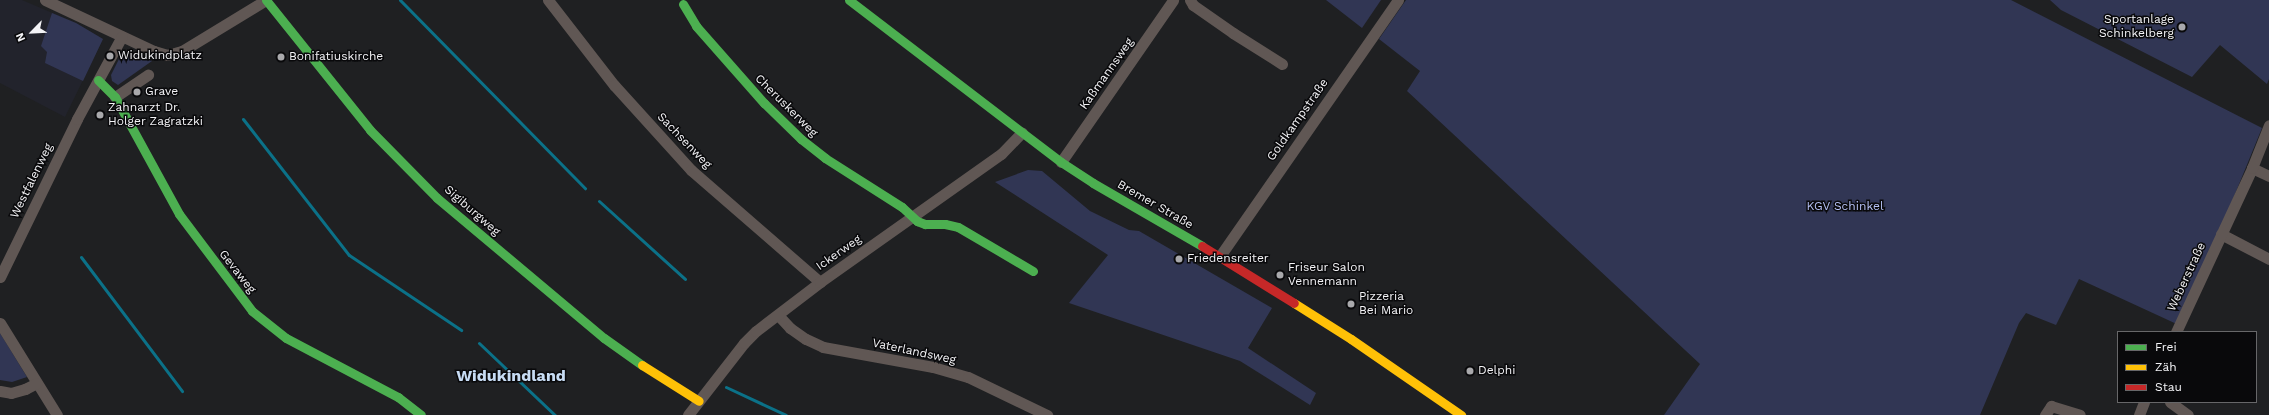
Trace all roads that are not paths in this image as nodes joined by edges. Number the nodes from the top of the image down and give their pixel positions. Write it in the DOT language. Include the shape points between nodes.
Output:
graph roads {
  1 [pos="45,0"];
  2 [pos="266,0"];
  3 [pos="548,0"];
  4 [pos="849,0"];
  5 [pos="1174,0"];
  6 [pos="1190,0"];
  7 [pos="1398,0"];
  8 [pos="683,4"];
  9 [pos="122,36"];
  10 [pos="1282,64"];
  11 [pos="148,75"];
  12 [pos="98,80"];
  13 [pos="115,97"];
  14 [pos="2269,125"];
  15 [pos="1022,132"];
  16 [pos="1061,162"];
  17 [pos="2252,168"];
  18 [pos="2269,176"];
  19 [pos="912,217"];
  20 [pos="2221,234"];
  21 [pos="1220,256"];
  22 [pos="2269,259"];
  23 [pos="1033,271"];
  24 [pos="0,277"];
  25 [pos="820,282"];
  26 [pos="778,315"];
  27 [pos="0,324"];
  28 [pos="2176,331"];
  29 [pos="36,383"];
  30 [pos="0,391"];
  31 [pos="699,401"];
  32 [pos="2144,403"];
  33 [pos="2171,403"];
  34 [pos="57,415"];
  35 [pos="421,415"];
  36 [pos="688,415"];
  37 [pos="1047,415"];
  38 [pos="1461,415"];
  39 [pos="2045,415"];
  40 [pos="2080,415"];
  41 [pos="2139,415"];
  42 [pos="2188,415"];
  1 -- 9 [label="street"];
  2 -- 9 [label="street" via="182,51 167,55"];
  2 -- 31 [label="street, Sigiburgweg" via="370,130 438,198 604,338"];
  3 -- 25 [label="street, Sachsenweg" via="614,85 691,170"];
  4 -- 15 [label="street, Bremer Straße"];
  5 -- 16 [label="street, Kaßmannsweg"];
  6 -- 10 [label="street" via="1193,5 1233,33"];
  7 -- 21 [label="street, Goldkampstraße"];
  8 -- 19 [label="street, Cheruskerweg" via="696,26 782,123 825,158 902,207"];
  9 -- 12 [label="street"];
  11 -- 13 [label="street"];
  12 -- 13 [label="street, Gevaweg"];
  12 -- 24 [label="street, Westfalenweg"];
  13 -- 35 [label="street, Gevaweg" via="179,214 252,311 286,338 398,397"];
  14 -- 17 [label="street, Weberstraße"];
  15 -- 16 [label="street, Bremer Straße"];
  15 -- 19 [label="street, Ickerweg" via="1001,154"];
  16 -- 21 [label="street, Bremer Straße"];
  17 -- 18 [label="street"];
  17 -- 20 [label="street, Weberstraße"];
  19 -- 23 [label="street" via="925,224 958,227"];
  19 -- 25 [label="street, Ickerweg"];
  20 -- 22 [label="street, Weberstraße"];
  20 -- 28 [label="street, Weberstraße"];
  21 -- 38 [label="street, Bremer Straße" via="1351,339"];
  25 -- 26 [label="street, Ickerweg"];
  26 -- 31 [label="street, Ickerweg" via="744,343"];
  26 -- 37 [label="street, Vaterlandsweg" via="790,328 822,347 933,367 968,377"];
  27 -- 29 [label="street"];
  29 -- 30 [label="street" via="11,393"];
  29 -- 34 [label="street"];
  31 -- 36 [label="street, Ickerweg"];
  32 -- 41 [label="street"];
  33 -- 42 [label="street"];
  39 -- 40 [label="street" via="2051,406"];
}
